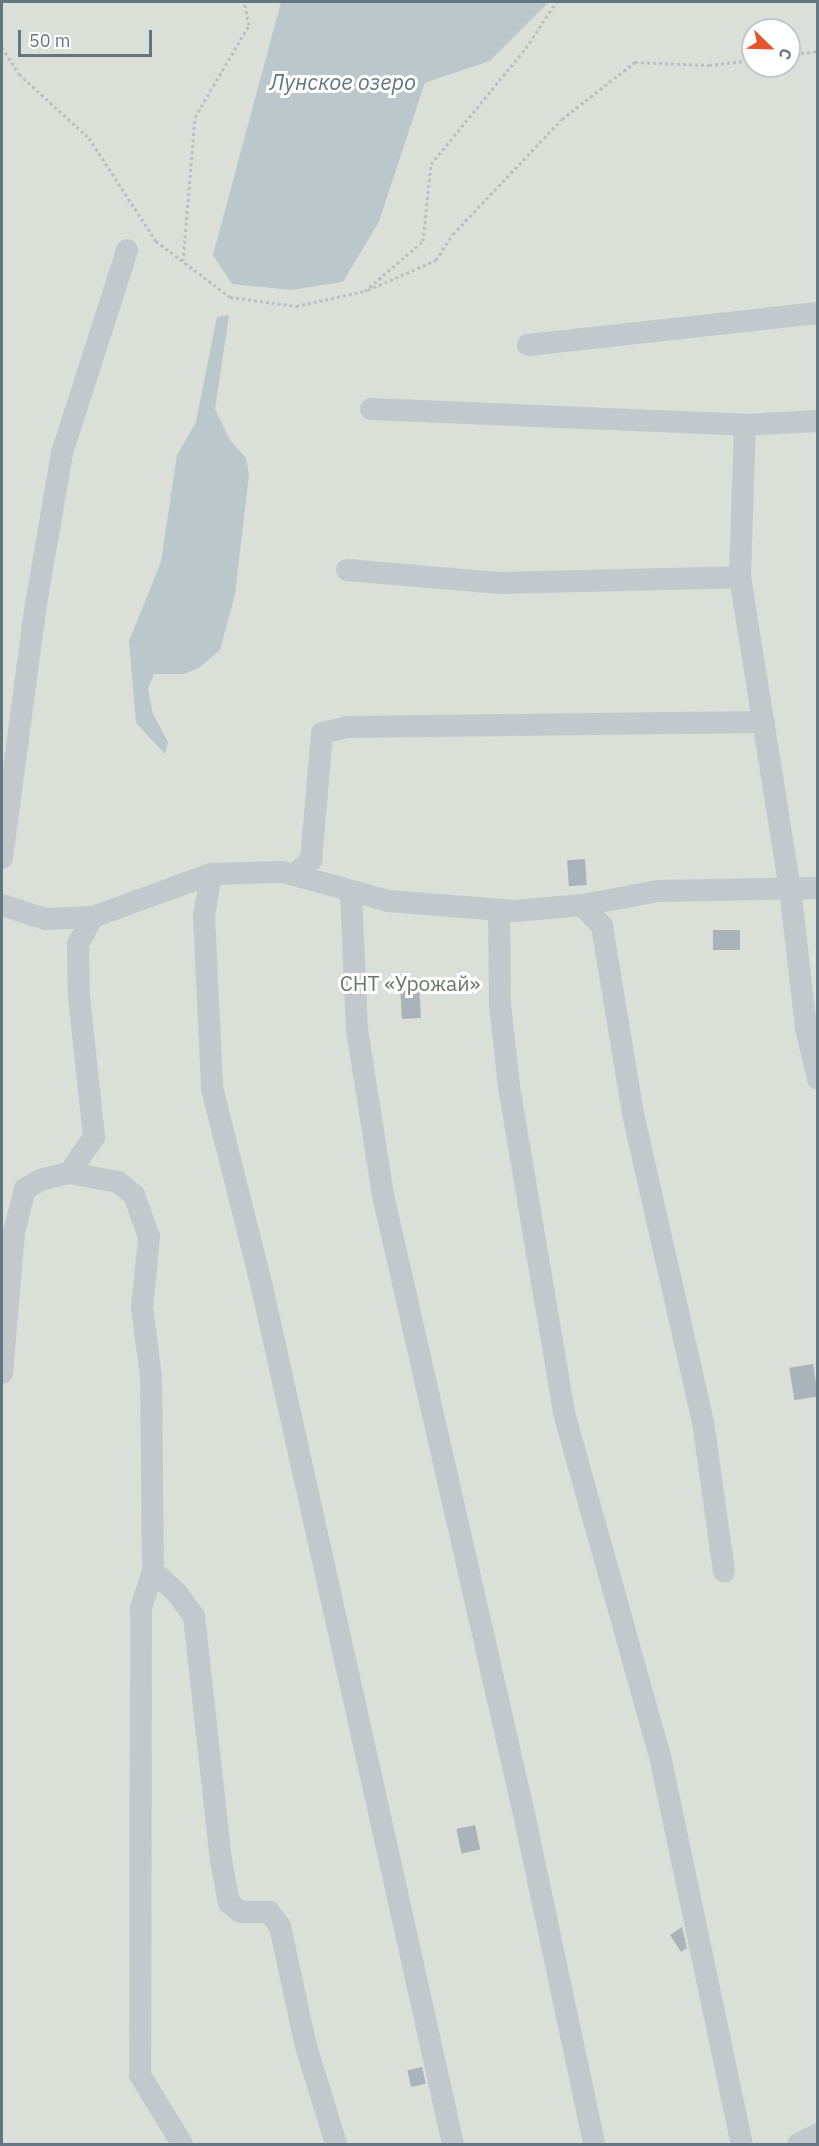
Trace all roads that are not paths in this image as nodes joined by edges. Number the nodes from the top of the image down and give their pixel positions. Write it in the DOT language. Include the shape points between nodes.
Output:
graph roads {
  1 [pos="127,250"];
  2 [pos="818,313"];
  3 [pos="528,345"];
  4 [pos="371,410"];
  5 [pos="818,421"];
  6 [pos="745,425"];
  7 [pos="347,570"];
  8 [pos="740,577"];
  9 [pos="764,722"];
  10 [pos="2,858"];
  11 [pos="211,874"];
  12 [pos="294,875"];
  13 [pos="818,888"];
  14 [pos="790,889"];
  15 [pos="351,893"];
  16 [pos="2,905"];
  17 [pos="582,905"];
  18 [pos="499,910"];
  19 [pos="93,917"];
  20 [pos="818,1079"];
  21 [pos="69,1173"];
  22 [pos="2,1373"];
  23 [pos="153,1571"];
  24 [pos="724,1572"];
  25 [pos="818,2134"];
  26 [pos="182,2145"];
  27 [pos="336,2145"];
  28 [pos="453,2145"];
  29 [pos="594,2145"];
  30 [pos="742,2145"];
  31 [pos="798,2145"];
  1 -- 10 [label="street" via="62,453 36,604"];
  2 -- 3 [label="street"];
  4 -- 6 [label="street"];
  5 -- 6 [label="street"];
  6 -- 8 [label="street"];
  7 -- 8 [label="street" via="500,582"];
  8 -- 9 [label="street"];
  9 -- 12 [label="street" via="347,727 322,733 311,860"];
  9 -- 14 [label="street"];
  11 -- 12 [label="street"];
  11 -- 19 [label="street"];
  11 -- 28 [label="street" via="204,916 212,1088 262,1287"];
  12 -- 15 [label="street"];
  13 -- 14 [label="street"];
  14 -- 17 [label="street" via="658,891"];
  14 -- 20 [label="street" via="806,1028"];
  15 -- 18 [label="street" via="387,901"];
  15 -- 29 [label="street" via="357,1029 384,1195 522,1802"];
  16 -- 19 [label="street" via="45,919"];
  17 -- 18 [label="street"];
  17 -- 24 [label="street" via="602,926 633,1114 703,1422"];
  18 -- 30 [label="street" via="500,1005 509,1087 564,1413 660,1756"];
  19 -- 21 [label="street" via="78,944 78,954 94,1137"];
  21 -- 22 [label="street" via="40,1180 25,1189 14,1232"];
  21 -- 23 [label="street" via="118,1182 134,1195 149,1237 142,1308 151,1376"];
  23 -- 26 [label="street" via="141,1609 140,2074"];
  23 -- 27 [label="street" via="194,1616 229,1903 240,1912 269,1912 280,1926 305,2043"];
  25 -- 31 [label="street"];
}
